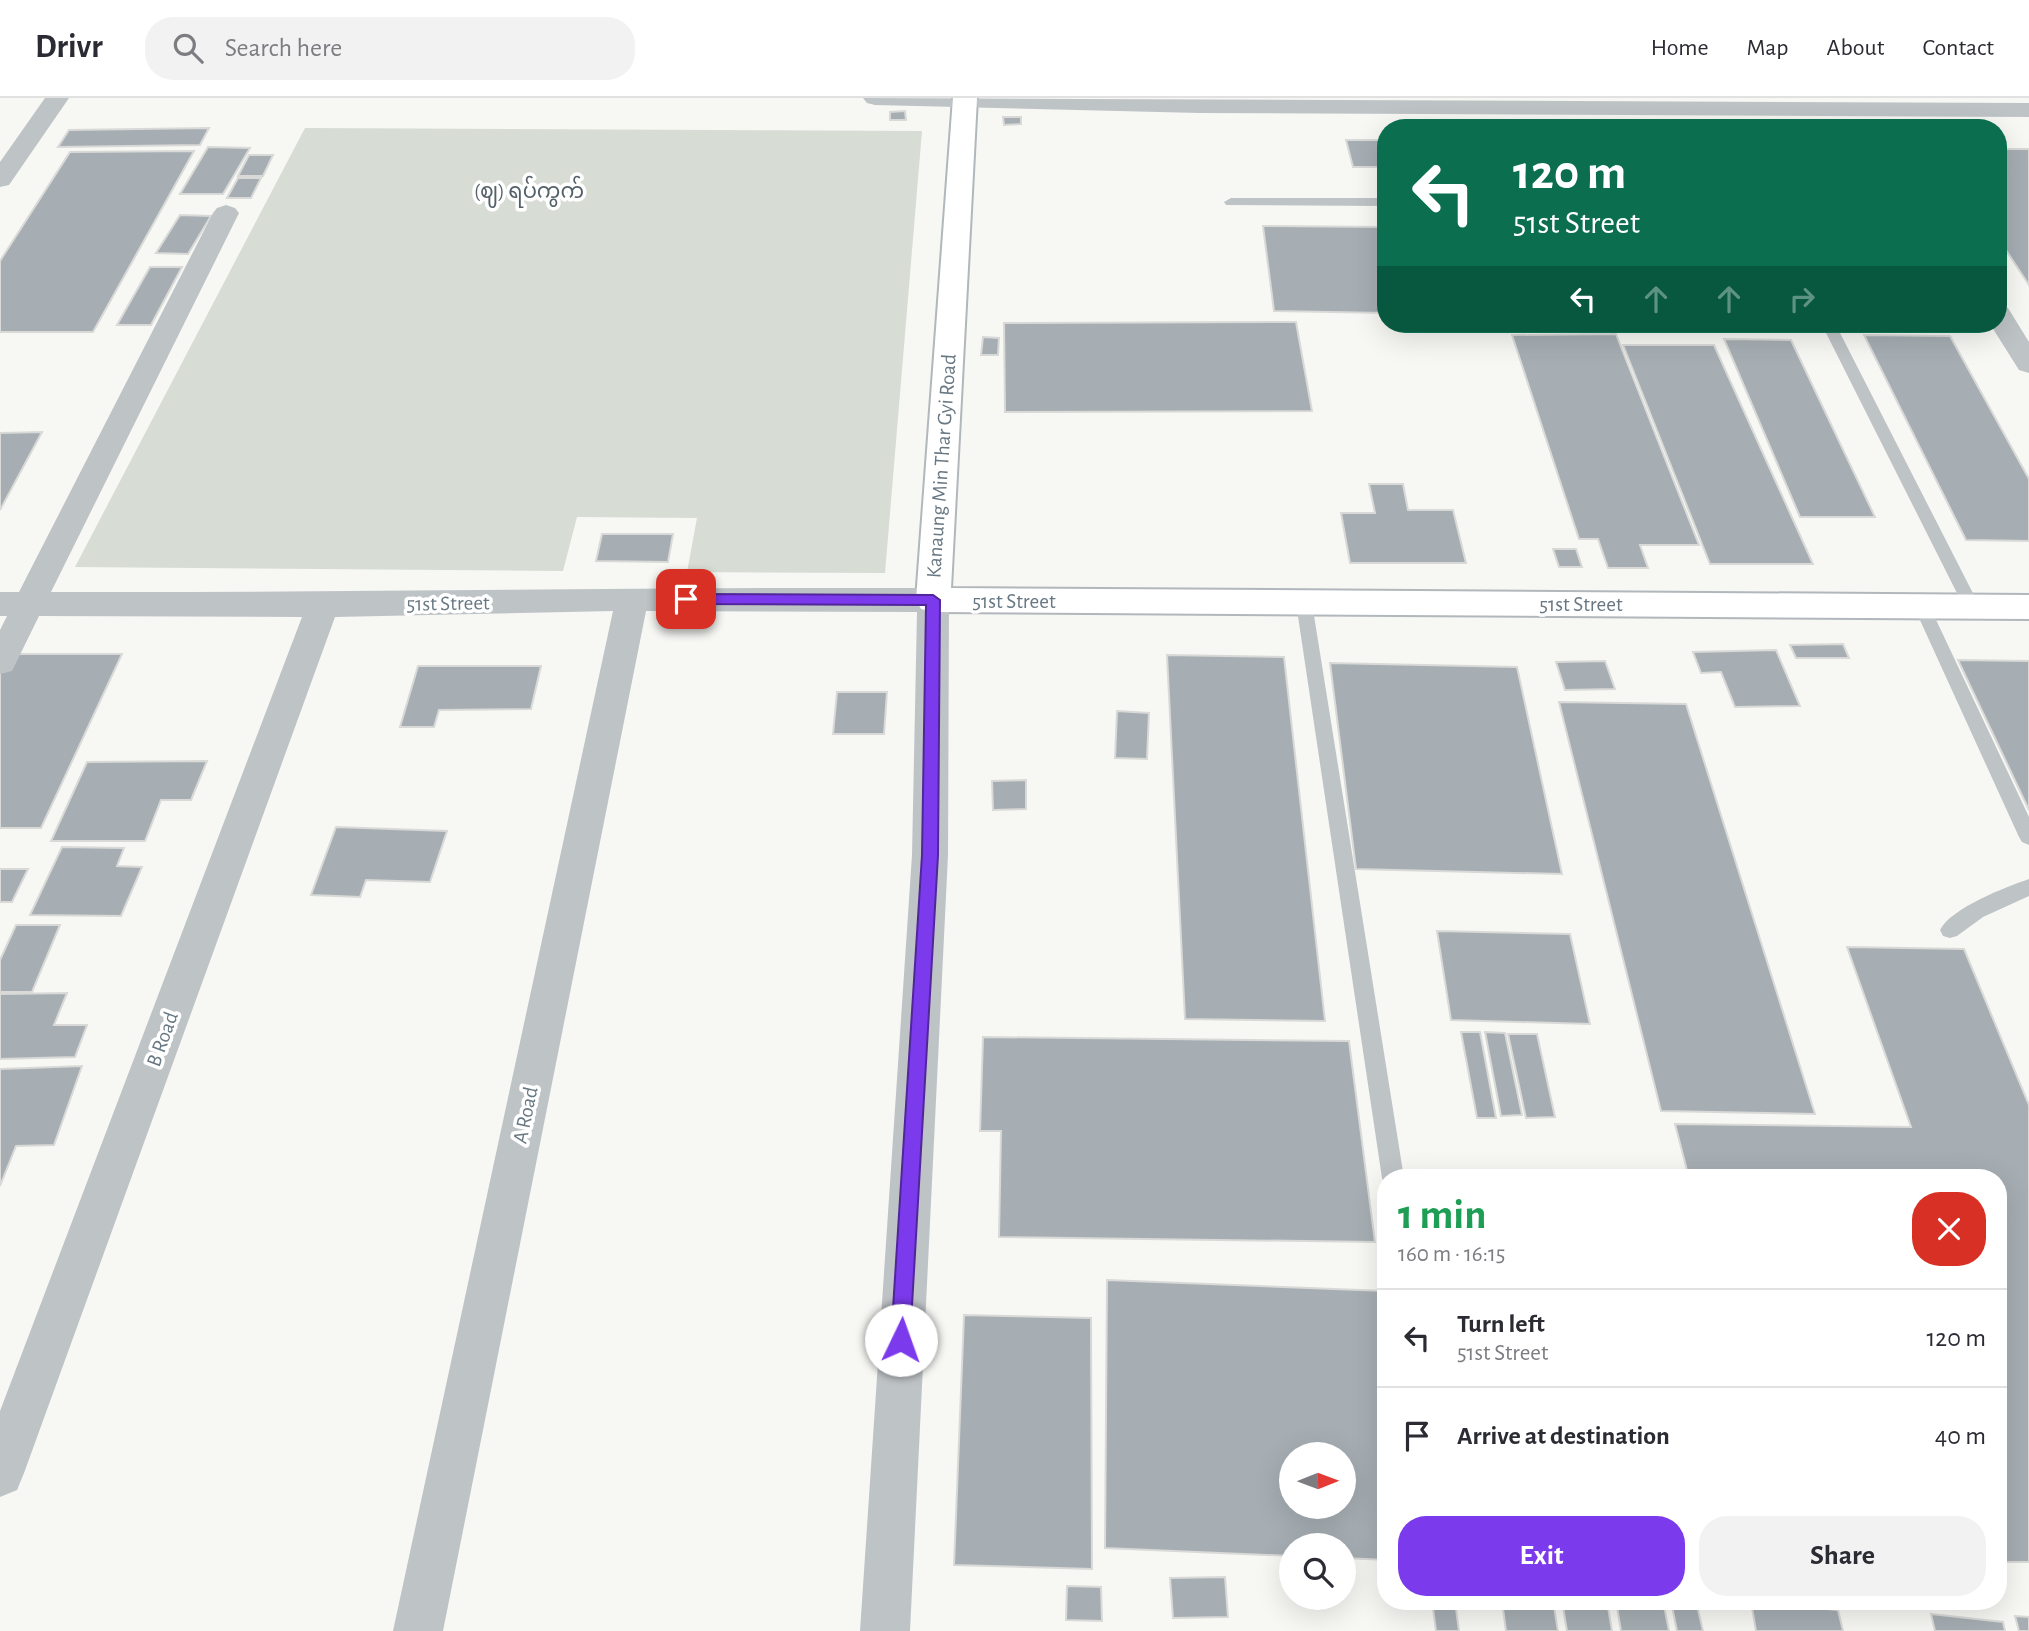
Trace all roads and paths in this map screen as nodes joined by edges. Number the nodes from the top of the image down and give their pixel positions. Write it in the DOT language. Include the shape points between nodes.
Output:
graph roads {
  1 [pos="57,98"];
  2 [pos="875,98"];
  3 [pos="965,99"];
  4 [pos="1200,102"];
  5 [pos="2029,110"];
  6 [pos="1878,111"];
  7 [pos="0,180"];
  8 [pos="1231,202"];
  9 [pos="1377,202"];
  10 [pos="226,213"];
  11 [pos="2007,329"];
  12 [pos="1833,333"];
  13 [pos="2029,364"];
  14 [pos="632,599"];
  15 [pos="933,600"];
  16 [pos="1304,603"];
  17 [pos="16,604"];
  18 [pos="323,605"];
  19 [pos="1922,607"];
  20 [pos="1972,607"];
  21 [pos="2029,607"];
  22 [pos="0,662"];
  23 [pos="2029,837"];
  24 [pos="2029,887"];
  25 [pos="1950,930"];
  26 [pos="1392,1169"];
  27 [pos="0,1472"];
  28 [pos="418,1631"];
  29 [pos="885,1631"];
  1 -- 7 [label="street"];
  2 -- 3 [label="street"];
  3 -- 4 [label="street"];
  3 -- 15 [label="street, Kanaung Min Thar Gyi Road"];
  4 -- 6 [label="street"];
  5 -- 6 [label="street"];
  8 -- 9 [label="lane"];
  10 -- 17 [label="street"];
  11 -- 13 [label="street"];
  12 -- 20 [label="lane"];
  14 -- 15 [label="street, 51st Street"];
  14 -- 18 [label="street, 51st Street"];
  14 -- 28 [label="street, A Road"];
  15 -- 16 [label="street, 51st Street"];
  15 -- 29 [label="street, Kanaung Min Thar Gyi Road" via="930,855"];
  16 -- 19 [label="street, 51st Street"];
  16 -- 26 [label="lane"];
  17 -- 18 [label="street, 51st Street"];
  17 -- 22 [label="street"];
  18 -- 27 [label="street, B Road"];
  19 -- 20 [label="street, 51st Street"];
  19 -- 23 [label="lane"];
  20 -- 21 [label="street, 51st Street"];
  24 -- 25 [label="lane" via="1976,911"];
}
